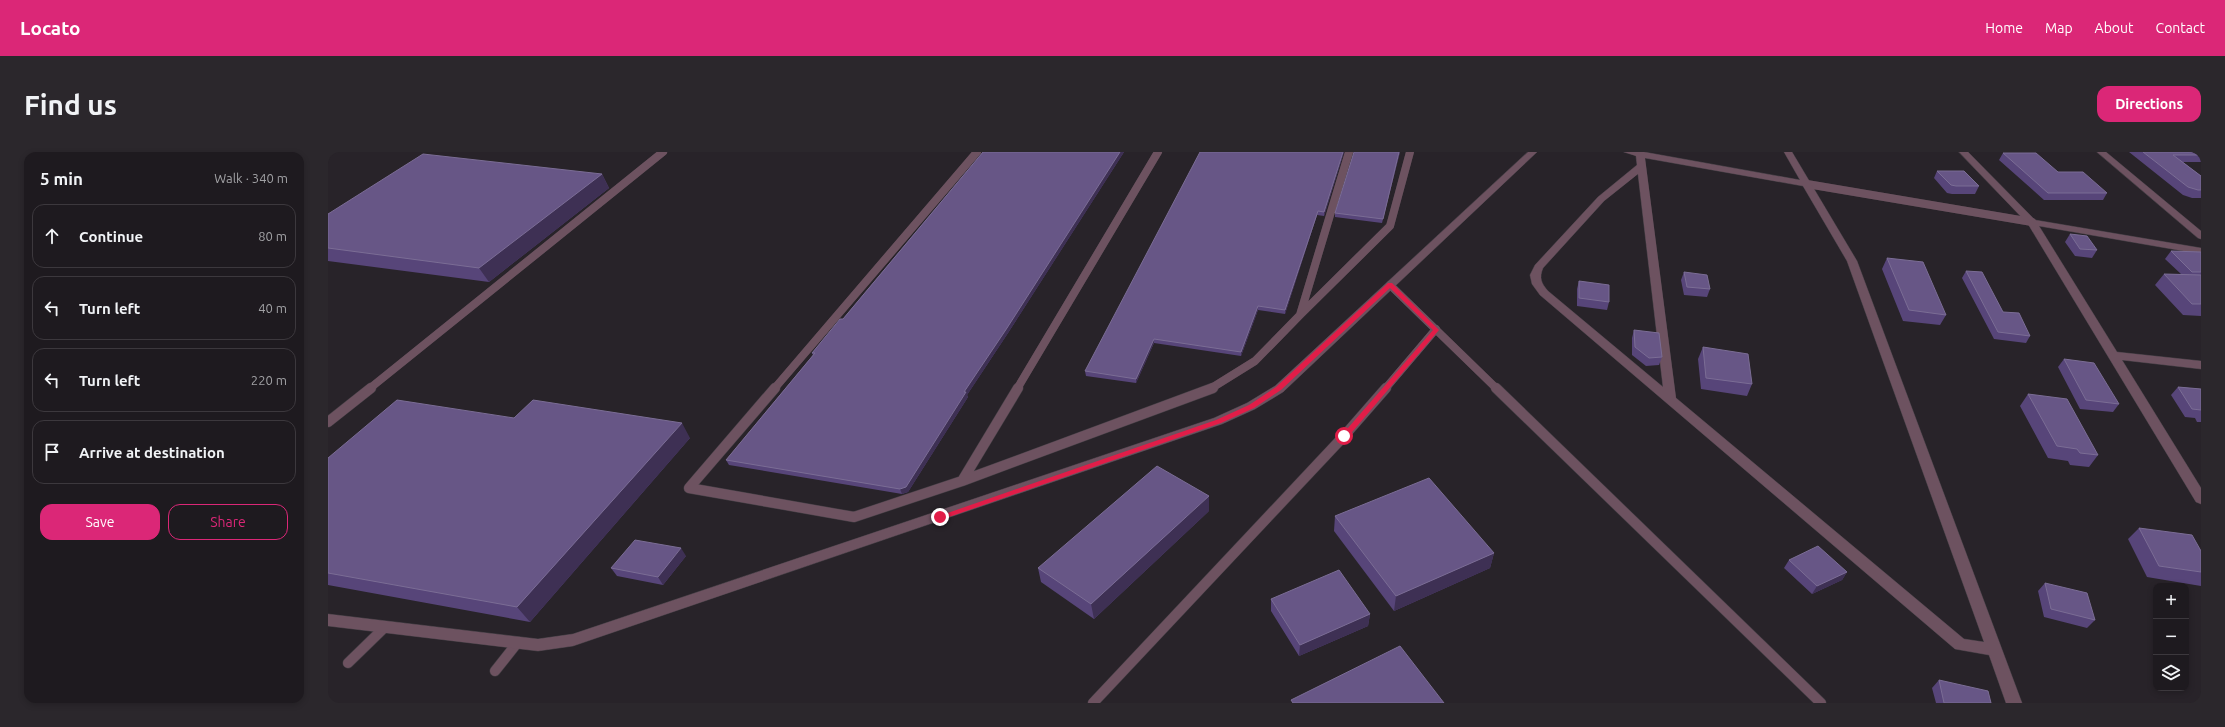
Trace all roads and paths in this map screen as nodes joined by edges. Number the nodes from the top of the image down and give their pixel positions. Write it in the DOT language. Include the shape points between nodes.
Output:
graph roads {
  1 [pos="663,152"];
  2 [pos="977,152"];
  3 [pos="1158,152"];
  4 [pos="1349,152"];
  5 [pos="1410,152"];
  6 [pos="1533,152"];
  7 [pos="1628,152"];
  8 [pos="1788,152"];
  9 [pos="1963,152"];
  10 [pos="2102,152"];
  11 [pos="1641,157"];
  12 [pos="1807,184"];
  13 [pos="2032,222"];
  14 [pos="2201,236"];
  15 [pos="2201,251"];
  16 [pos="1390,285"];
  17 [pos="1300,315"];
  18 [pos="1436,330"];
  19 [pos="2113,354"];
  20 [pos="2201,364"];
  21 [pos="1670,400"];
  22 [pos="328,422"];
  23 [pos="962,481"];
  24 [pos="2201,499"];
  25 [pos="328,620"];
  26 [pos="384,628"];
  27 [pos="518,642"];
  28 [pos="1995,650"];
  29 [pos="348,663"];
  30 [pos="495,672"];
  31 [pos="1094,703"];
  32 [pos="1821,703"];
  33 [pos="2014,703"];
  1 -- 22 [label="lane"];
  2 -- 23 [label="lane" via="689,488 854,517"];
  3 -- 23 [label="lane"];
  4 -- 17 [label="lane"];
  5 -- 17 [label="lane" via="1390,226"];
  6 -- 16 [label="street"];
  7 -- 11 [label="street"];
  8 -- 12 [label="street"];
  9 -- 13 [label="street"];
  10 -- 14 [label="street"];
  11 -- 12 [label="street"];
  11 -- 21 [label="street"];
  11 -- 21 [label="street" via="1539,267 1535,275 1537,284 1544,293"];
  12 -- 13 [label="lane"];
  12 -- 28 [label="street" via="1852,261"];
  13 -- 15 [label="street"];
  13 -- 19 [label="street"];
  16 -- 18 [label="lane"];
  16 -- 27 [label="street" via="1278,389 1251,406 1218,421 613,628 573,640 538,645"];
  17 -- 23 [label="lane" via="1255,361 1217,386"];
  18 -- 31 [label="lane" via="1344,436"];
  18 -- 32 [label="lane"];
  19 -- 20 [label="street"];
  19 -- 24 [label="street"];
  21 -- 28 [label="street" via="1960,645"];
  25 -- 26 [label="street"];
  26 -- 27 [label="street"];
  26 -- 29 [label="lane"];
  27 -- 30 [label="lane"];
  28 -- 33 [label="street"];
}
